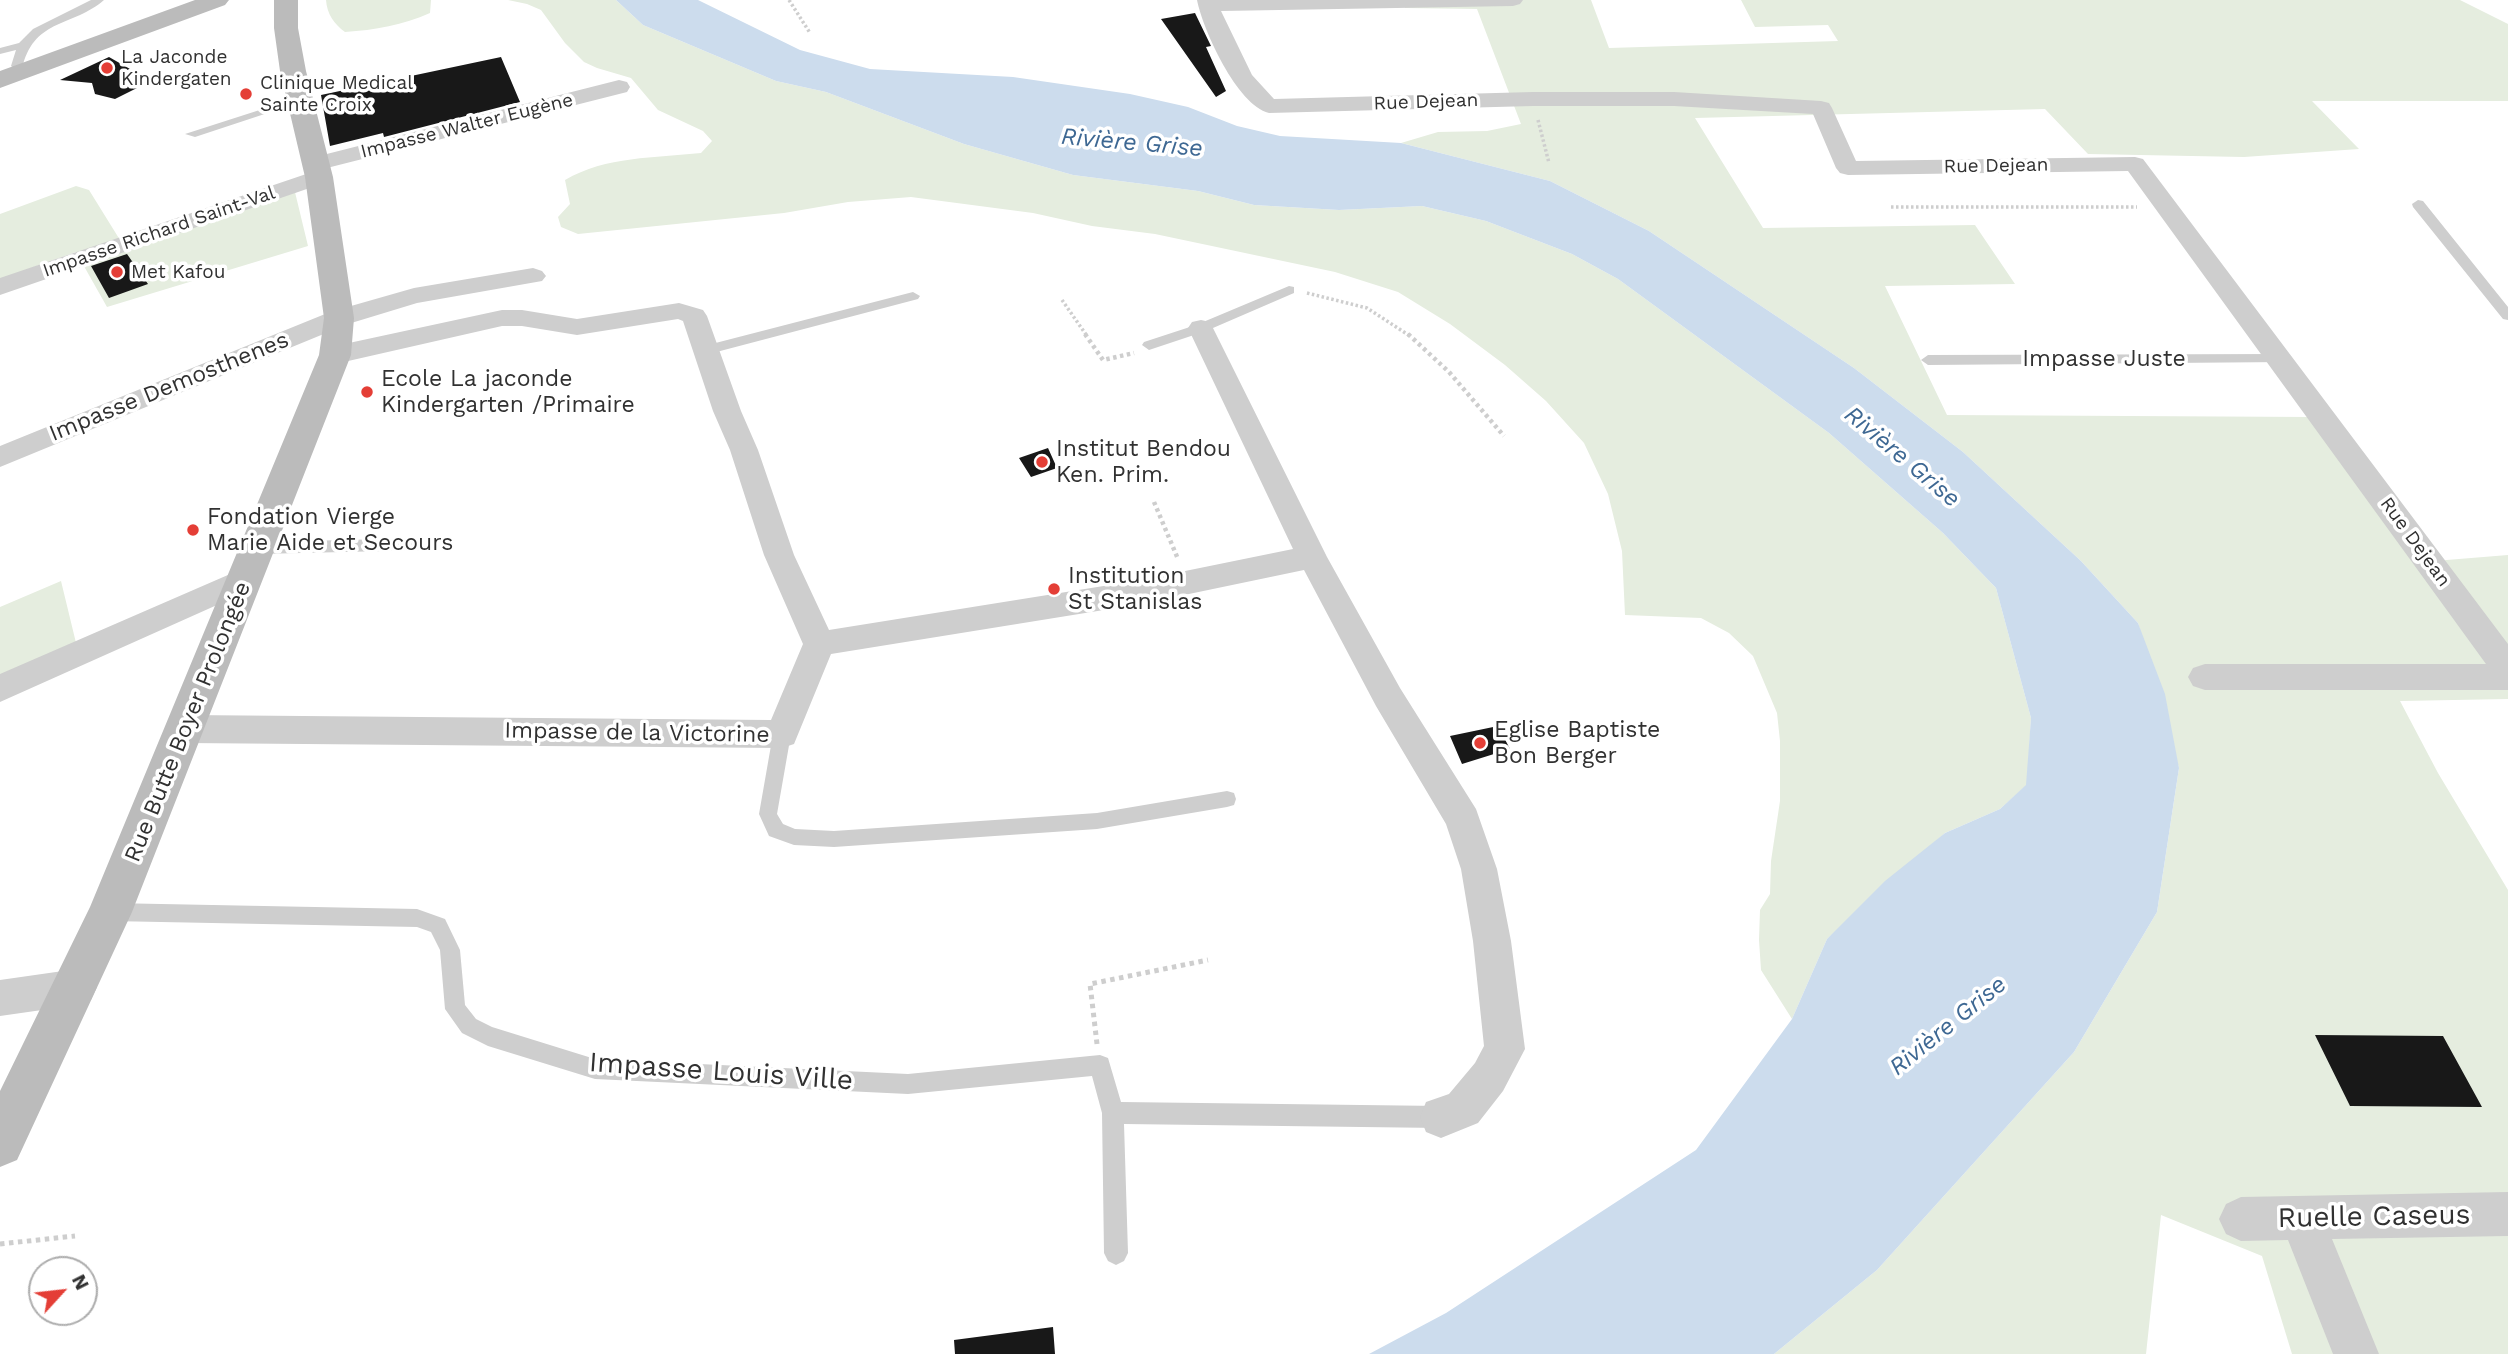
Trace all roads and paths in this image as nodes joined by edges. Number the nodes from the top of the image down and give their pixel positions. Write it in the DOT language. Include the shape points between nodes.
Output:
graph roads {
  1 [pos="99,0"];
  2 [pos="217,0"];
  3 [pos="286,0"];
  4 [pos="789,0"];
  5 [pos="1513,0"];
  6 [pos="1208,2"];
  7 [pos="810,33"];
  8 [pos="23,45"];
  9 [pos="0,51"];
  10 [pos="25,72"];
  11 [pos="0,80"];
  12 [pos="620,87"];
  13 [pos="1533,99"];
  14 [pos="301,100"];
  15 [pos="191,134"];
  16 [pos="1549,163"];
  17 [pos="317,170"];
  18 [pos="2418,204"];
  19 [pos="2166,206"];
  20 [pos="1891,207"];
  21 [pos="533,276"];
  22 [pos="0,287"];
  23 [pos="1289,290"];
  24 [pos="913,296"];
  25 [pos="1062,300"];
  26 [pos="2508,316"];
  27 [pos="339,318"];
  28 [pos="1201,328"];
  29 [pos="1149,345"];
  30 [pos="705,350"];
  31 [pos="335,355"];
  32 [pos="2281,359"];
  33 [pos="1928,360"];
  34 [pos="1504,436"];
  35 [pos="0,457"];
  36 [pos="1154,502"];
  37 [pos="429,544"];
  38 [pos="259,548"];
  39 [pos="1312,557"];
  40 [pos="244,580"];
  41 [pos="1187,582"];
  42 [pos="819,644"];
  43 [pos="2508,669"];
  44 [pos="2205,677"];
  45 [pos="2508,677"];
  46 [pos="0,689"];
  47 [pos="186,729"];
  48 [pos="782,734"];
  49 [pos="1227,799"];
  50 [pos="110,912"];
  51 [pos="1209,961"];
  52 [pos="77,986"];
  53 [pos="0,998"];
  54 [pos="1100,1065"];
  55 [pos="1112,1113"];
  56 [pos="1441,1117"];
  57 [pos="0,1143"];
  58 [pos="2508,1214"];
  59 [pos="2241,1219"];
  60 [pos="2302,1220"];
  61 [pos="75,1236"];
  62 [pos="0,1244"];
  63 [pos="1116,1254"];
  64 [pos="2356,1354"];
  1 -- 8 [label="lane" via="37,31"];
  2 -- 10 [label="street"];
  3 -- 14 [label="street, Rue Butte Boyer Prolongée" via="286,28"];
  4 -- 7 [label="path"];
  5 -- 6 [label="street"];
  6 -- 13 [label="street, Rue Dejean" via="1242,79 1269,106"];
  8 -- 9 [label="lane"];
  8 -- 10 [label="lane" via="17,66"];
  10 -- 11 [label="street"];
  12 -- 17 [label="street, Impasse Walter Eugène"];
  13 -- 16 [label="path"];
  13 -- 19 [label="street, Rue Dejean" via="1674,99 1821,108 1849,168 2135,164"];
  14 -- 15 [label="lane"];
  14 -- 17 [label="street, Rue Butte Boyer Prolongée"];
  17 -- 22 [label="street, Impasse Richard Saint-Val"];
  17 -- 27 [label="street, Rue Butte Boyer Prolongée"];
  18 -- 26 [label="lane"];
  19 -- 20 [label="path"];
  19 -- 32 [label="street, Rue Dejean"];
  21 -- 27 [label="street, Impasse Demosthenes" via="414,296"];
  23 -- 28 [label="lane"];
  23 -- 34 [label="path" via="1336,298 1383,315 1422,345"];
  24 -- 30 [label="lane"];
  25 -- 29 [label="path" via="1103,360 1139,352"];
  27 -- 31 [label="street, Rue Butte Boyer Prolongée"];
  27 -- 35 [label="street, Impasse Demosthenes"];
  28 -- 29 [label="lane"];
  28 -- 39 [label="street"];
  30 -- 31 [label="street" via="694,316 679,311 577,327 502,318"];
  30 -- 42 [label="street" via="779,555"];
  31 -- 38 [label="street, Rue Butte Boyer Prolongée"];
  32 -- 33 [label="lane, Impasse Juste"];
  32 -- 43 [label="street, Rue Dejean"];
  36 -- 41 [label="path"];
  37 -- 38 [label="lane"];
  38 -- 40 [label="street, Rue Butte Boyer Prolongée"];
  39 -- 41 [label="street"];
  39 -- 56 [label="street" via="1463,820 1479,869 1506,1049 1463,1109"];
  40 -- 46 [label="street"];
  40 -- 47 [label="street, Rue Butte Boyer Prolongée"];
  41 -- 42 [label="street"];
  42 -- 48 [label="street, Impasse de la Victorine"];
  44 -- 45 [label="street"];
  47 -- 48 [label="street, Impasse de la Victorine"];
  47 -- 50 [label="street, Rue Butte Boyer Prolongée"];
  48 -- 49 [label="lane" via="768,814 776,830 793,837 834,839 1097,821"];
  50 -- 52 [label="street, Rue Butte Boyer Prolongée"];
  50 -- 54 [label="lane, Impasse Louis Ville" via="417,918 438,925 450,950 455,1009 469,1026 595,1069 908,1084"];
  51 -- 54 [label="path" via="1090,984"];
  52 -- 53 [label="street"];
  52 -- 57 [label="street, Rue Butte Boyer Prolongée"];
  54 -- 55 [label="lane"];
  55 -- 56 [label="lane"];
  55 -- 63 [label="lane"];
  58 -- 60 [label="street, Ruelle Caseus"];
  59 -- 60 [label="street, Ruelle Caseus"];
  60 -- 64 [label="street"];
  61 -- 62 [label="path"];
}
